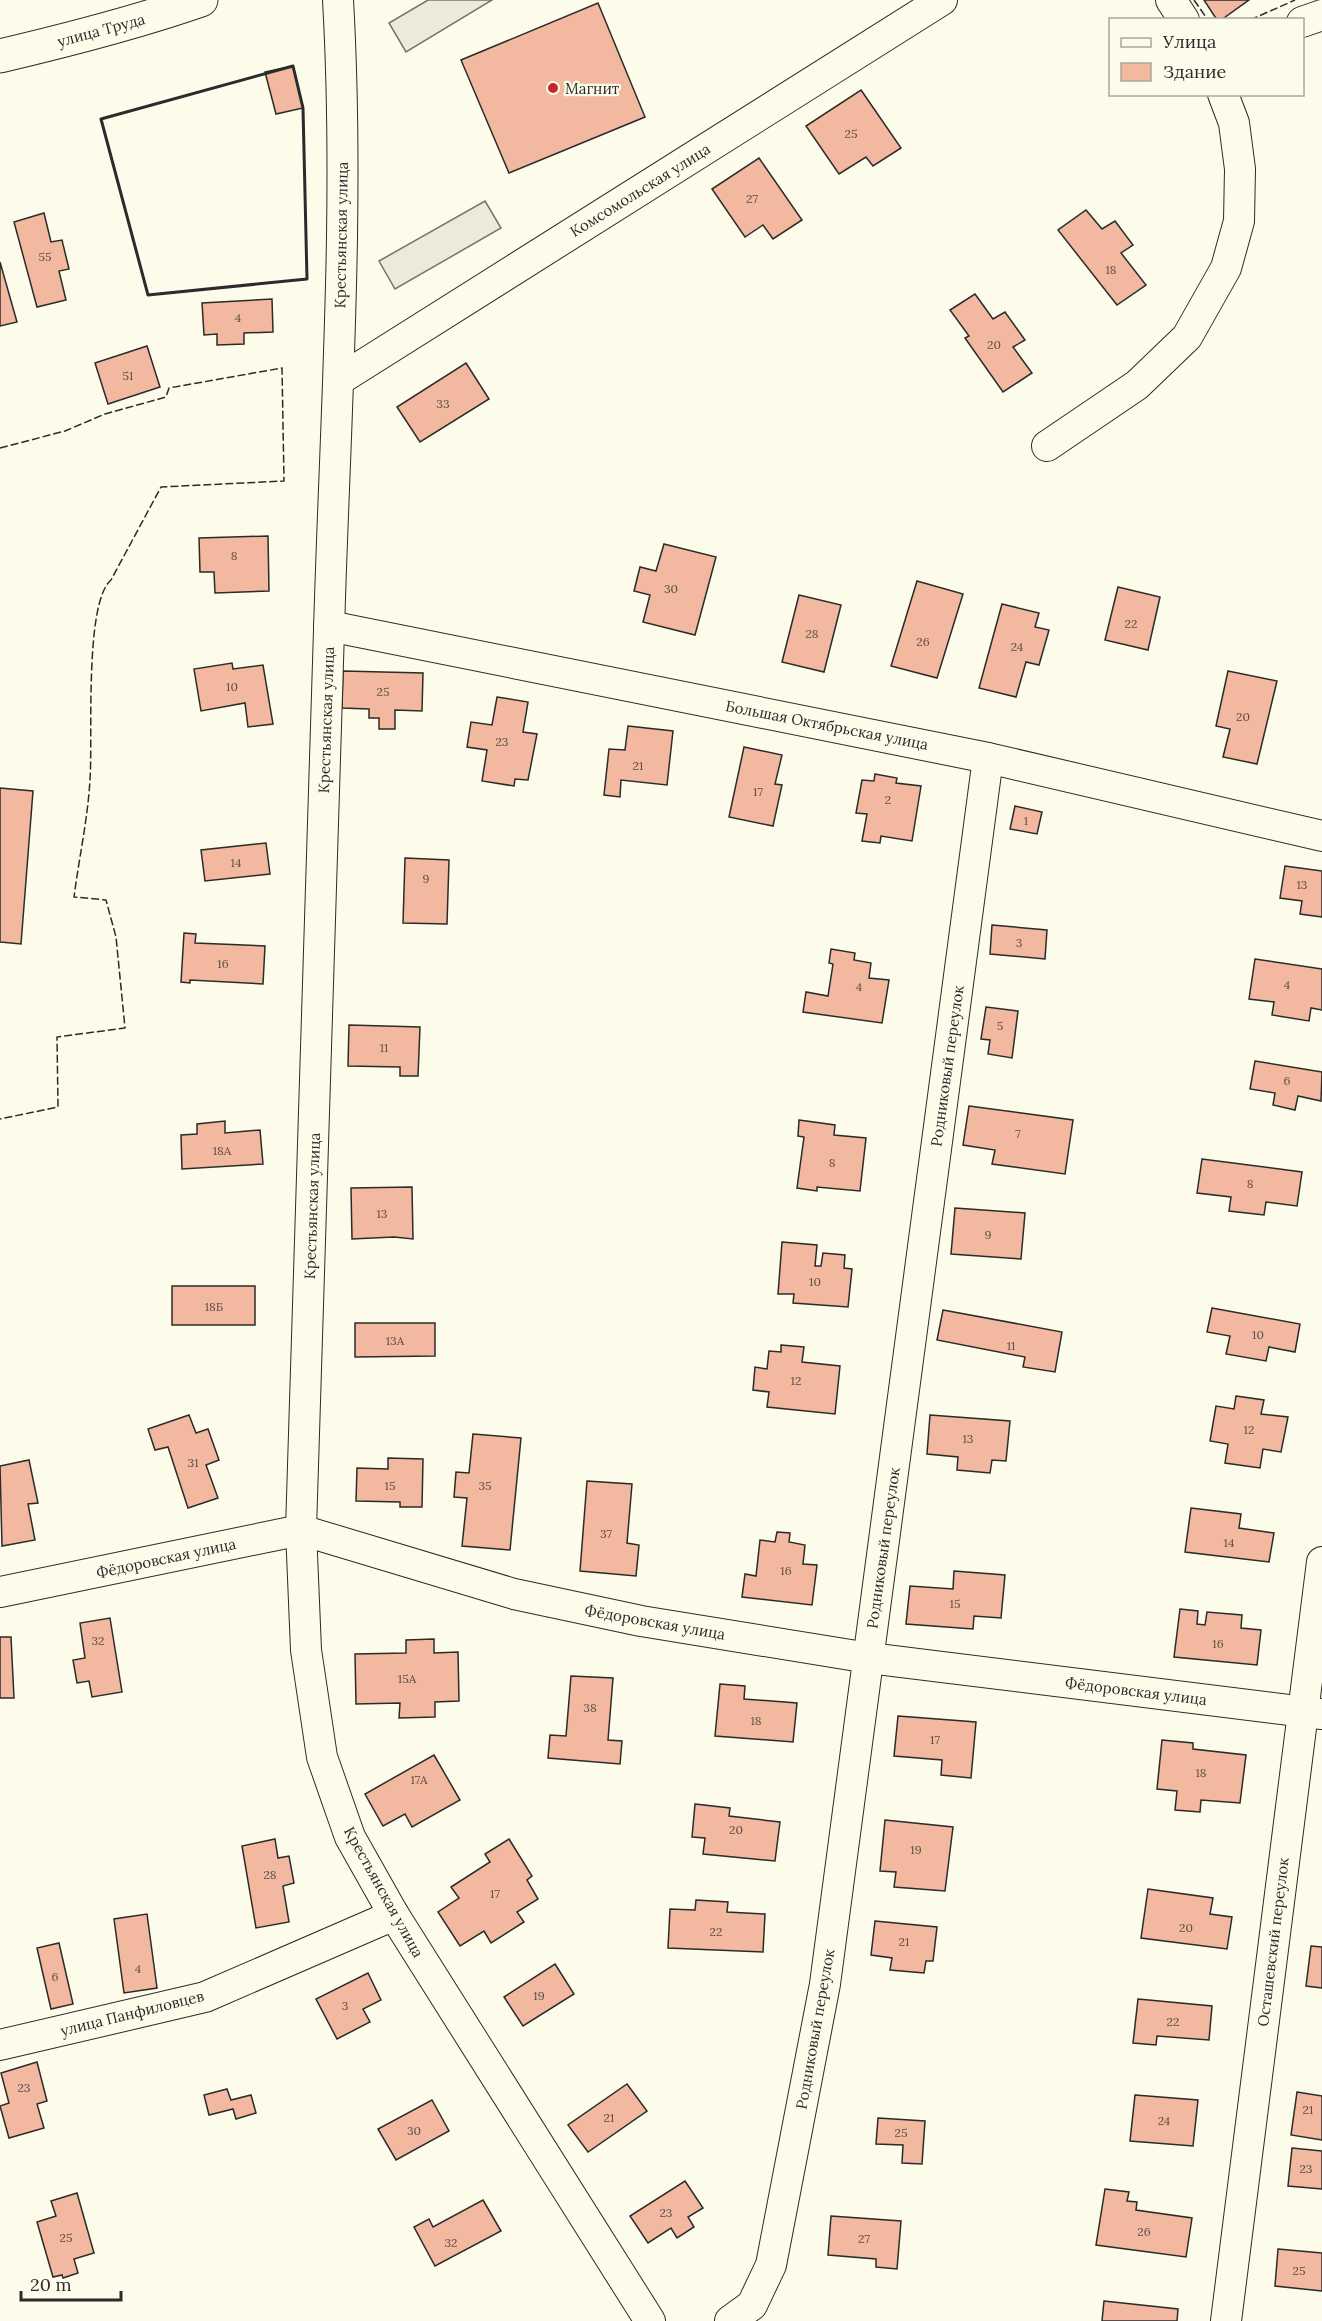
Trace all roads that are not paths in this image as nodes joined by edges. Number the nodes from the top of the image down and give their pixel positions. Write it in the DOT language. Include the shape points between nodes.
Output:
graph roads {
  1 [pos="201,0"];
  2 [pos="338,0"];
  3 [pos="942,0"];
  4 [pos="1171,0"];
  5 [pos="1322,15"];
  6 [pos="1183,18"];
  7 [pos="1304,21"];
  8 [pos="0,56"];
  9 [pos="1224,96"];
  10 [pos="339,380"];
  11 [pos="1047,446"];
  12 [pos="329,626"];
  13 [pos="988,758"];
  14 [pos="1322,836"];
  15 [pos="301,1530"];
  16 [pos="1322,1562"];
  17 [pos="0,1592"];
  18 [pos="869,1658"];
  19 [pos="1312,1713"];
  20 [pos="394,1915"];
  21 [pos="0,2045"];
  22 [pos="650,2321"];
  23 [pos="730,2321"];
  24 [pos="1226,2321"];
  1 -- 8 [label="street, улица Труда"];
  2 -- 10 [label="street, Крестьянская улица" via="342,173"];
  3 -- 10 [label="street, Комсомольская улица"];
  4 -- 6 [label="street"];
  5 -- 7 [label="street"];
  9 -- 11 [label="street" via="1234,123 1240,169 1239,221 1226,268 1187,337 1137,385"];
  10 -- 12 [label="street, Крестьянская улица"];
  12 -- 13 [label="street, Большая Октябрьская улица"];
  12 -- 15 [label="street, Крестьянская улица"];
  13 -- 14 [label="street, Большая Октябрьская улица"];
  13 -- 18 [label="street, Родниковый переулок"];
  15 -- 17 [label="street, Фёдоровская улица"];
  15 -- 18 [label="street, Фёдоровская улица" via="514,1594 641,1622"];
  15 -- 20 [label="street, Крестьянская улица" via="306,1650 322,1758 350,1837"];
  16 -- 19 [label="street, Осташевский переулок"];
  18 -- 19 [label="street, Фёдоровская улица"];
  18 -- 23 [label="street, Родниковый переулок" via="825,1984 771,2265 752,2305"];
  19 -- 24 [label="street, Осташевский переулок"];
  20 -- 21 [label="street, улица Панфиловцев" via="205,1997"];
  20 -- 22 [label="street, Крестьянская улица"];
}
